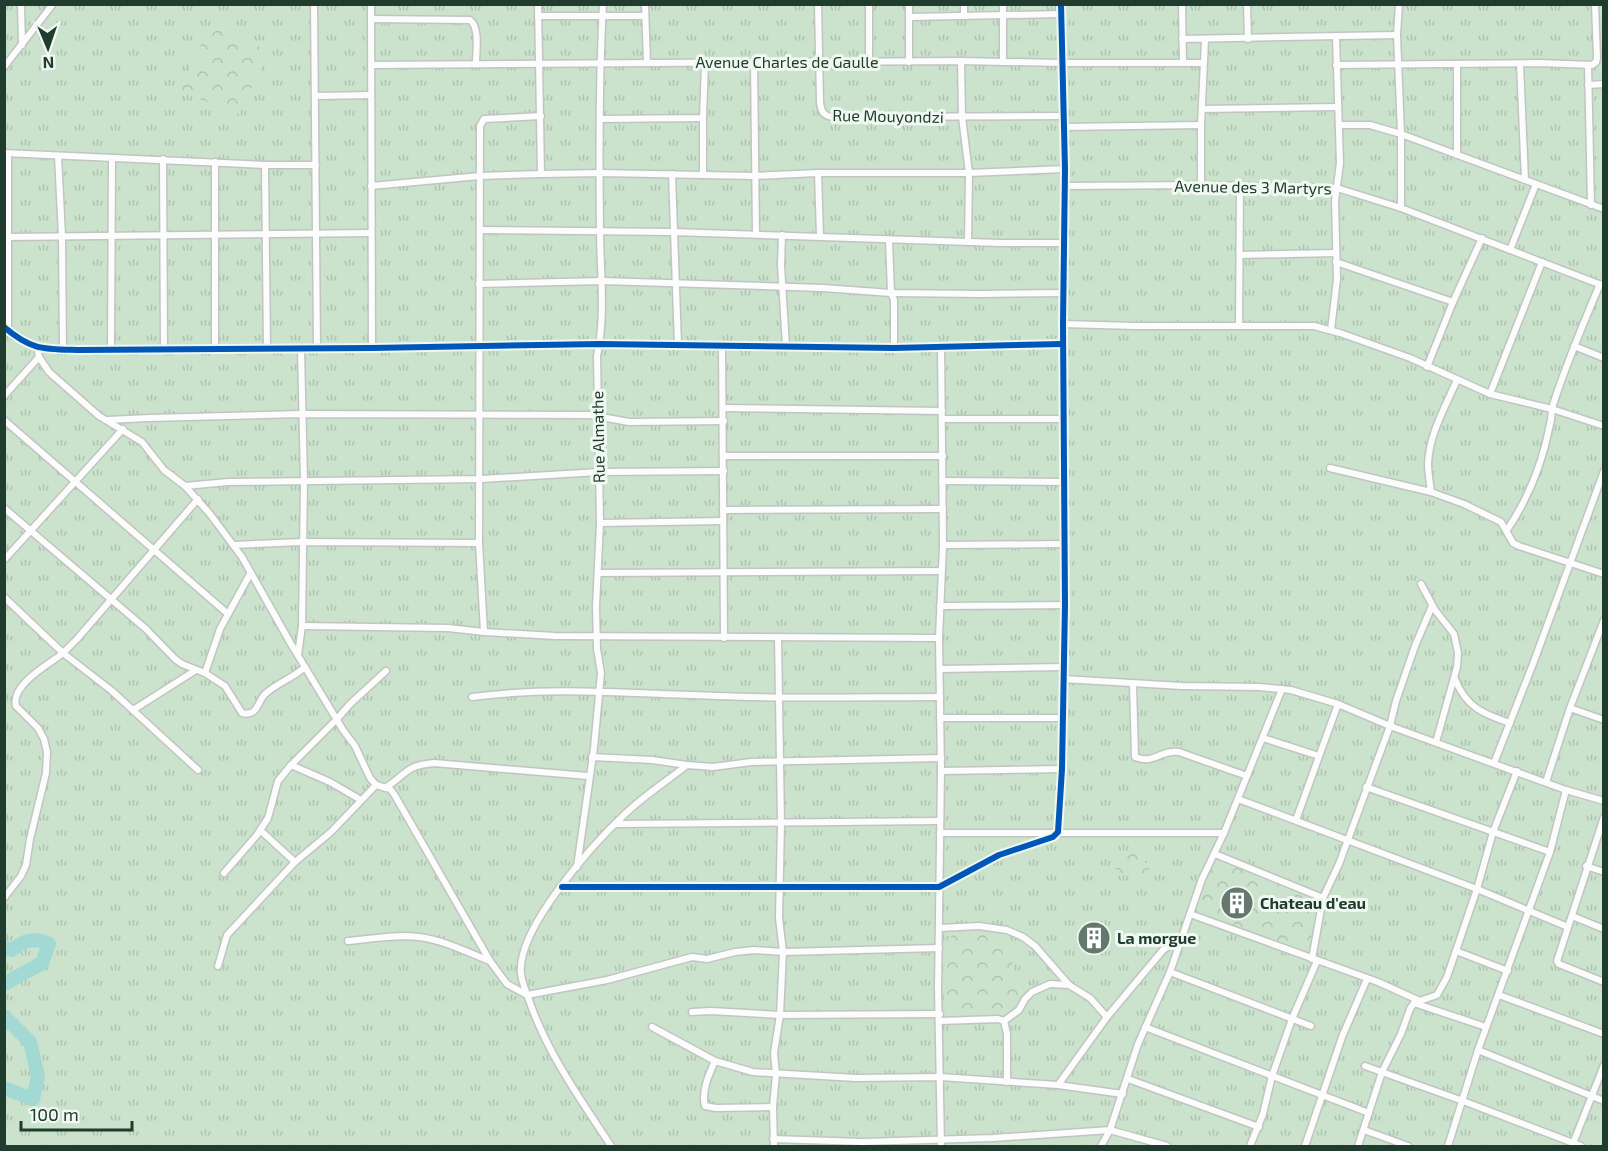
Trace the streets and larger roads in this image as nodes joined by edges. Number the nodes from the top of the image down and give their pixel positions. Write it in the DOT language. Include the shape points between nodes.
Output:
graph roads {
  1 [pos="21,4"];
  2 [pos="53,4"];
  3 [pos="314,4"];
  4 [pos="371,4"];
  5 [pos="538,4"];
  6 [pos="603,4"];
  7 [pos="645,4"];
  8 [pos="818,4"];
  9 [pos="869,4"];
  10 [pos="909,4"];
  11 [pos="964,4"];
  12 [pos="1003,4"];
  13 [pos="1061,4"];
  14 [pos="1182,4"];
  15 [pos="1247,4"];
  16 [pos="1399,4"];
  17 [pos="1595,4"];
  18 [pos="1061,14"];
  19 [pos="538,16"];
  20 [pos="645,16"];
  21 [pos="964,16"];
  22 [pos="1003,16"];
  23 [pos="603,17"];
  24 [pos="910,17"];
  25 [pos="371,19"];
  26 [pos="1397,35"];
  27 [pos="1336,37"];
  28 [pos="1182,39"];
  29 [pos="1248,39"];
  30 [pos="1205,40"];
  31 [pos="22,46"];
  32 [pos="960,61"];
  33 [pos="754,62"];
  34 [pos="818,62"];
  35 [pos="869,62"];
  36 [pos="909,62"];
  37 [pos="1003,62"];
  38 [pos="1183,62"];
  39 [pos="476,63"];
  40 [pos="600,63"];
  41 [pos="647,63"];
  42 [pos="705,63"];
  43 [pos="1062,63"];
  44 [pos="1203,63"];
  45 [pos="539,64"];
  46 [pos="1520,64"];
  47 [pos="371,65"];
  48 [pos="1336,65"];
  49 [pos="1399,65"];
  50 [pos="1457,65"];
  51 [pos="1588,65"];
  52 [pos="4,68"];
  53 [pos="1604,84"];
  54 [pos="1588,85"];
  55 [pos="371,95"];
  56 [pos="316,96"];
  57 [pos="1337,107"];
  58 [pos="1202,109"];
  59 [pos="541,116"];
  60 [pos="1064,116"];
  61 [pos="962,117"];
  62 [pos="703,118"];
  63 [pos="600,119"];
  64 [pos="1201,125"];
  65 [pos="1339,125"];
  66 [pos="1064,127"];
  67 [pos="1401,134"];
  68 [pos="6,154"];
  69 [pos="1457,155"];
  70 [pos="58,156"];
  71 [pos="112,158"];
  72 [pos="163,159"];
  73 [pos="215,162"];
  74 [pos="266,165"];
  75 [pos="316,165"];
  76 [pos="1065,169"];
  77 [pos="601,173"];
  78 [pos="818,173"];
  79 [pos="969,173"];
  80 [pos="541,174"];
  81 [pos="672,174"];
  82 [pos="703,175"];
  83 [pos="480,176"];
  84 [pos="754,176"];
  85 [pos="1525,180"];
  86 [pos="1536,184"];
  87 [pos="1201,185"];
  88 [pos="1240,185"];
  89 [pos="371,186"];
  90 [pos="1065,186"];
  91 [pos="1337,188"];
  92 [pos="1591,205"];
  93 [pos="1401,208"];
  94 [pos="1604,209"];
  95 [pos="480,230"];
  96 [pos="600,230"];
  97 [pos="673,232"];
  98 [pos="371,233"];
  99 [pos="756,234"];
  100 [pos="265,235"];
  101 [pos="316,235"];
  102 [pos="782,235"];
  103 [pos="62,236"];
  104 [pos="111,236"];
  105 [pos="164,236"];
  106 [pos="215,236"];
  107 [pos="820,236"];
  108 [pos="9,237"];
  109 [pos="1482,238"];
  110 [pos="889,240"];
  111 [pos="968,242"];
  112 [pos="1064,243"];
  113 [pos="1510,250"];
  114 [pos="1336,253"];
  115 [pos="1240,255"];
  116 [pos="1336,262"];
  117 [pos="1542,262"];
  118 [pos="603,281"];
  119 [pos="479,284"];
  120 [pos="677,284"];
  121 [pos="1602,285"];
  122 [pos="782,287"];
  123 [pos="891,293"];
  124 [pos="1064,293"];
  125 [pos="1453,302"];
  126 [pos="1063,324"];
  127 [pos="1239,326"];
  128 [pos="6,328"];
  129 [pos="1330,330"];
  130 [pos="600,344"];
  131 [pos="1063,344"];
  132 [pos="678,345"];
  133 [pos="722,346"];
  134 [pos="786,346"];
  135 [pos="1574,346"];
  136 [pos="478,347"];
  137 [pos="941,347"];
  138 [pos="37,348"];
  139 [pos="267,348"];
  140 [pos="317,348"];
  141 [pos="372,348"];
  142 [pos="894,348"];
  143 [pos="214,349"];
  144 [pos="301,349"];
  145 [pos="63,350"];
  146 [pos="111,350"];
  147 [pos="164,350"];
  148 [pos="39,357"];
  149 [pos="1604,358"];
  150 [pos="1427,367"];
  151 [pos="1457,380"];
  152 [pos="1490,394"];
  153 [pos="4,396"];
  154 [pos="724,408"];
  155 [pos="1552,409"];
  156 [pos="942,411"];
  157 [pos="301,414"];
  158 [pos="480,416"];
  159 [pos="597,417"];
  160 [pos="943,419"];
  161 [pos="1064,419"];
  162 [pos="4,420"];
  163 [pos="107,420"];
  164 [pos="724,421"];
  165 [pos="1604,426"];
  166 [pos="123,429"];
  167 [pos="724,456"];
  168 [pos="942,456"];
  169 [pos="1330,468"];
  170 [pos="724,471"];
  171 [pos="1604,471"];
  172 [pos="599,472"];
  173 [pos="481,479"];
  174 [pos="304,480"];
  175 [pos="75,481"];
  176 [pos="942,481"];
  177 [pos="1064,482"];
  178 [pos="185,486"];
  179 [pos="1431,492"];
  180 [pos="198,500"];
  181 [pos="4,508"];
  182 [pos="943,509"];
  183 [pos="723,510"];
  184 [pos="723,521"];
  185 [pos="600,523"];
  186 [pos="31,530"];
  187 [pos="1507,531"];
  188 [pos="302,542"];
  189 [pos="479,543"];
  190 [pos="1063,544"];
  191 [pos="234,545"];
  192 [pos="943,545"];
  193 [pos="154,551"];
  194 [pos="4,560"];
  195 [pos="1569,561"];
  196 [pos="941,571"];
  197 [pos="723,572"];
  198 [pos="598,573"];
  199 [pos="250,574"];
  200 [pos="1604,574"];
  201 [pos="1421,585"];
  202 [pos="4,597"];
  203 [pos="112,599"];
  204 [pos="1065,605"];
  205 [pos="940,606"];
  206 [pos="1432,606"];
  207 [pos="228,614"];
  208 [pos="1604,620"];
  209 [pos="302,626"];
  210 [pos="484,632"];
  211 [pos="596,635"];
  212 [pos="724,638"];
  213 [pos="778,638"];
  214 [pos="939,638"];
  215 [pos="63,653"];
  216 [pos="298,656"];
  217 [pos="306,667"];
  218 [pos="1064,667"];
  219 [pos="940,669"];
  220 [pos="196,670"];
  221 [pos="386,671"];
  222 [pos="205,673"];
  223 [pos="1454,678"];
  224 [pos="1063,679"];
  225 [pos="1133,684"];
  226 [pos="1282,689"];
  227 [pos="600,691"];
  228 [pos="472,697"];
  229 [pos="778,697"];
  230 [pos="940,697"];
  231 [pos="1338,704"];
  232 [pos="1570,708"];
  233 [pos="133,710"];
  234 [pos="940,718"];
  235 [pos="1063,718"];
  236 [pos="337,720"];
  237 [pos="1604,720"];
  238 [pos="1510,723"];
  239 [pos="1390,726"];
  240 [pos="1263,738"];
  241 [pos="1436,742"];
  242 [pos="1319,756"];
  243 [pos="592,757"];
  244 [pos="941,758"];
  245 [pos="780,761"];
  246 [pos="1494,763"];
  247 [pos="291,765"];
  248 [pos="687,765"];
  249 [pos="198,770"];
  250 [pos="1062,770"];
  251 [pos="941,771"];
  252 [pos="1517,771"];
  253 [pos="588,776"];
  254 [pos="1247,776"];
  255 [pos="1546,782"];
  256 [pos="376,785"];
  257 [pos="1366,787"];
  258 [pos="385,788"];
  259 [pos="1566,790"];
  260 [pos="1238,798"];
  261 [pos="361,800"];
  262 [pos="1604,801"];
  263 [pos="1604,817"];
  264 [pos="1296,820"];
  265 [pos="939,821"];
  266 [pos="781,823"];
  267 [pos="616,824"];
  268 [pos="260,830"];
  269 [pos="1058,832"];
  270 [pos="1493,832"];
  271 [pos="940,833"];
  272 [pos="1224,833"];
  273 [pos="1348,840"];
  274 [pos="1550,852"];
  275 [pos="1215,854"];
  276 [pos="295,862"];
  277 [pos="1586,866"];
  278 [pos="577,867"];
  279 [pos="1604,872"];
  280 [pos="224,873"];
  281 [pos="562,887"];
  282 [pos="939,887"];
  283 [pos="780,888"];
  284 [pos="1477,889"];
  285 [pos="4,898"];
  286 [pos="1323,898"];
  287 [pos="1528,910"];
  288 [pos="1190,914"];
  289 [pos="1572,916"];
  290 [pos="1568,927"];
  291 [pos="939,928"];
  292 [pos="1604,928"];
  293 [pos="1181,937"];
  294 [pos="348,941"];
  295 [pos="939,948"];
  296 [pos="1456,951"];
  297 [pos="783,952"];
  298 [pos="1315,960"];
  299 [pos="490,961"];
  300 [pos="218,966"];
  301 [pos="1508,971"];
  302 [pos="1170,972"];
  303 [pos="1367,979"];
  304 [pos="1604,982"];
  305 [pos="1069,985"];
  306 [pos="527,995"];
  307 [pos="1499,995"];
  308 [pos="1417,1002"];
  309 [pos="692,1012"];
  310 [pos="780,1015"];
  311 [pos="940,1017"];
  312 [pos="1107,1017"];
  313 [pos="1292,1020"];
  314 [pos="1004,1021"];
  315 [pos="1311,1026"];
  316 [pos="652,1027"];
  317 [pos="1145,1028"];
  318 [pos="1486,1028"];
  319 [pos="1604,1034"];
  320 [pos="1478,1050"];
  321 [pos="715,1061"];
  322 [pos="1604,1065"];
  323 [pos="1365,1066"];
  324 [pos="1382,1072"];
  325 [pos="776,1074"];
  326 [pos="1272,1076"];
  327 [pos="940,1077"];
  328 [pos="1128,1079"];
  329 [pos="1007,1082"];
  330 [pos="1058,1085"];
  331 [pos="1123,1094"];
  332 [pos="1321,1094"];
  333 [pos="1591,1095"];
  334 [pos="1463,1101"];
  335 [pos="1604,1101"];
  336 [pos="773,1107"];
  337 [pos="1369,1113"];
  338 [pos="1259,1127"];
  339 [pos="1110,1130"];
  340 [pos="1364,1130"];
  341 [pos="773,1143"];
  342 [pos="941,1143"];
  343 [pos="1573,1145"];
  344 [pos="611,1146"];
  345 [pos="1101,1146"];
  346 [pos="1167,1146"];
  347 [pos="1250,1146"];
  348 [pos="1305,1146"];
  349 [pos="1358,1146"];
  350 [pos="1408,1146"];
  351 [pos="1448,1146"];
  352 [pos="1581,1146"];
  1 -- 31 [label="street"];
  2 -- 31 [label="street"];
  3 -- 56 [label="street"];
  4 -- 25 [label="street"];
  5 -- 19 [label="street"];
  6 -- 23 [label="street, Rue Almathe"];
  7 -- 20 [label="street"];
  8 -- 34 [label="street, Rue Mouyondzi"];
  9 -- 35 [label="street"];
  10 -- 24 [label="street"];
  11 -- 21 [label="street"];
  12 -- 22 [label="street"];
  13 -- 18 [label="street"];
  14 -- 28 [label="street"];
  15 -- 29 [label="street"];
  16 -- 26 [label="street"];
  17 -- 51 [label="street" via="1597,58"];
  18 -- 22 [label="street"];
  18 -- 43 [label="street"];
  19 -- 23 [label="street"];
  19 -- 45 [label="street"];
  20 -- 23 [label="street"];
  20 -- 41 [label="street"];
  21 -- 22 [label="street"];
  21 -- 24 [label="street"];
  22 -- 37 [label="street"];
  23 -- 40 [label="street, Rue Almathe"];
  24 -- 36 [label="street"];
  25 -- 39 [label="street" via="470,20 476,30"];
  25 -- 47 [label="street"];
  26 -- 27 [label="street"];
  26 -- 49 [label="street"];
  27 -- 29 [label="street"];
  27 -- 48 [label="street"];
  28 -- 30 [label="street"];
  28 -- 38 [label="street"];
  29 -- 30 [label="street"];
  30 -- 44 [label="street"];
  31 -- 52 [label="street"];
  32 -- 36 [label="street, Avenue Charles de Gaulle"];
  32 -- 37 [label="street, Avenue Charles de Gaulle"];
  32 -- 61 [label="street"];
  33 -- 34 [label="street, Avenue Charles de Gaulle"];
  33 -- 42 [label="street, Avenue Charles de Gaulle"];
  33 -- 84 [label="street"];
  34 -- 35 [label="street, Avenue Charles de Gaulle"];
  34 -- 61 [label="street, Rue Mouyondzi" via="821,109 826,116"];
  35 -- 36 [label="street, Avenue Charles de Gaulle"];
  37 -- 43 [label="street, Avenue Charles de Gaulle"];
  38 -- 43 [label="street, Avenue Charles de Gaulle"];
  38 -- 44 [label="street, Avenue Charles de Gaulle"];
  39 -- 45 [label="street, Avenue Charles de Gaulle"];
  39 -- 47 [label="street, Avenue Charles de Gaulle"];
  40 -- 41 [label="street, Avenue Charles de Gaulle"];
  40 -- 45 [label="street, Avenue Charles de Gaulle"];
  40 -- 63 [label="street, Rue Almathe"];
  41 -- 42 [label="street, Avenue Charles de Gaulle"];
  42 -- 62 [label="street"];
  43 -- 60 [label="street"];
  44 -- 58 [label="street"];
  45 -- 59 [label="street"];
  46 -- 50 [label="street"];
  46 -- 51 [label="street"];
  46 -- 85 [label="street"];
  47 -- 55 [label="street"];
  48 -- 49 [label="street"];
  48 -- 57 [label="street"];
  49 -- 50 [label="street"];
  49 -- 67 [label="street"];
  50 -- 69 [label="street"];
  51 -- 54 [label="street"];
  53 -- 54 [label="street"];
  54 -- 92 [label="street"];
  55 -- 56 [label="street"];
  55 -- 89 [label="street"];
  56 -- 75 [label="street"];
  57 -- 58 [label="street"];
  57 -- 65 [label="street"];
  58 -- 64 [label="street"];
  59 -- 80 [label="street"];
  59 -- 83 [label="street" via="482,120"];
  60 -- 61 [label="street, Rue Mouyondzi"];
  60 -- 66 [label="street"];
  61 -- 79 [label="street"];
  62 -- 63 [label="street"];
  62 -- 82 [label="street"];
  63 -- 77 [label="street, Rue Almathe"];
  64 -- 66 [label="street"];
  64 -- 87 [label="street"];
  65 -- 67 [label="street" via="1370,125"];
  65 -- 91 [label="street"];
  66 -- 76 [label="street"];
  67 -- 69 [label="street"];
  67 -- 93 [label="street"];
  68 -- 70 [label="street"];
  68 -- 108 [label="street"];
  69 -- 85 [label="street"];
  70 -- 71 [label="street"];
  70 -- 103 [label="street"];
  71 -- 72 [label="street"];
  71 -- 104 [label="street"];
  72 -- 73 [label="street"];
  72 -- 105 [label="street"];
  73 -- 74 [label="street"];
  73 -- 106 [label="street"];
  74 -- 75 [label="street"];
  74 -- 100 [label="street"];
  75 -- 101 [label="street"];
  76 -- 79 [label="street"];
  76 -- 90 [label="street"];
  77 -- 80 [label="street"];
  77 -- 81 [label="street"];
  77 -- 96 [label="street, Rue Almathe"];
  78 -- 79 [label="street"];
  78 -- 84 [label="street"];
  78 -- 107 [label="street"];
  79 -- 111 [label="street"];
  80 -- 83 [label="street"];
  81 -- 82 [label="street"];
  81 -- 97 [label="street"];
  82 -- 84 [label="street"];
  83 -- 89 [label="street"];
  83 -- 95 [label="street"];
  84 -- 99 [label="street"];
  85 -- 86 [label="street"];
  86 -- 92 [label="street"];
  86 -- 113 [label="street"];
  87 -- 88 [label="street, Avenue des 3 Martyrs"];
  87 -- 90 [label="street, Avenue des 3 Martyrs"];
  88 -- 91 [label="street, Avenue des 3 Martyrs"];
  88 -- 115 [label="street"];
  89 -- 98 [label="street"];
  90 -- 112 [label="street"];
  91 -- 93 [label="street, Avenue des 3 Martyrs"];
  91 -- 114 [label="street"];
  92 -- 94 [label="street"];
  93 -- 109 [label="street, Avenue des 3 Martyrs"];
  95 -- 96 [label="street"];
  95 -- 119 [label="street"];
  96 -- 97 [label="street"];
  96 -- 118 [label="street, Rue Almathe"];
  97 -- 99 [label="street"];
  97 -- 120 [label="street"];
  98 -- 101 [label="street"];
  98 -- 141 [label="street"];
  99 -- 102 [label="street"];
  100 -- 101 [label="street"];
  100 -- 106 [label="street"];
  100 -- 139 [label="street"];
  101 -- 140 [label="street"];
  102 -- 107 [label="street"];
  102 -- 122 [label="street"];
  103 -- 104 [label="street"];
  103 -- 108 [label="street"];
  103 -- 145 [label="street"];
  104 -- 105 [label="street"];
  104 -- 146 [label="street"];
  105 -- 106 [label="street"];
  105 -- 147 [label="street"];
  106 -- 143 [label="street"];
  107 -- 110 [label="street"];
  108 -- 128 [label="street"];
  109 -- 113 [label="street, Avenue des 3 Martyrs"];
  109 -- 125 [label="street"];
  110 -- 111 [label="street"];
  110 -- 123 [label="street"];
  111 -- 112 [label="street"];
  112 -- 124 [label="street"];
  113 -- 117 [label="street, Avenue des 3 Martyrs"];
  114 -- 115 [label="street"];
  114 -- 116 [label="street"];
  115 -- 127 [label="street"];
  116 -- 125 [label="street"];
  116 -- 129 [label="street"];
  117 -- 121 [label="street, Avenue des 3 Martyrs"];
  117 -- 152 [label="street"];
  118 -- 119 [label="street"];
  118 -- 120 [label="street"];
  118 -- 130 [label="street, Rue Almathe"];
  119 -- 136 [label="street"];
  120 -- 122 [label="street"];
  120 -- 132 [label="street"];
  121 -- 135 [label="street"];
  122 -- 123 [label="street"];
  122 -- 134 [label="street"];
  123 -- 124 [label="street"];
  123 -- 142 [label="street"];
  124 -- 126 [label="street"];
  125 -- 150 [label="street"];
  126 -- 127 [label="street"];
  126 -- 131 [label="street"];
  127 -- 129 [label="street" via="1302,325"];
  128 -- 138 [label="street"];
  129 -- 150 [label="street"];
  130 -- 132 [label="street"];
  130 -- 136 [label="street"];
  130 -- 159 [label="street, Rue Almathe"];
  131 -- 137 [label="street"];
  131 -- 161 [label="street"];
  132 -- 133 [label="street"];
  133 -- 134 [label="street"];
  133 -- 154 [label="street"];
  134 -- 142 [label="street"];
  135 -- 149 [label="street"];
  135 -- 155 [label="street"];
  136 -- 141 [label="street"];
  136 -- 158 [label="street"];
  137 -- 142 [label="street"];
  137 -- 156 [label="street"];
  138 -- 145 [label="street"];
  138 -- 148 [label="street"];
  139 -- 143 [label="street"];
  139 -- 144 [label="street"];
  140 -- 141 [label="street"];
  140 -- 144 [label="street"];
  143 -- 147 [label="street"];
  144 -- 157 [label="street"];
  145 -- 146 [label="street"];
  146 -- 147 [label="street"];
  148 -- 153 [label="street"];
  148 -- 163 [label="street" via="49,372"];
  150 -- 151 [label="street"];
  151 -- 152 [label="street"];
  151 -- 179 [label="street" via="1430,451"];
  152 -- 155 [label="street"];
  154 -- 156 [label="street"];
  154 -- 164 [label="street"];
  155 -- 165 [label="street"];
  155 -- 187 [label="street" via="1534,478"];
  156 -- 160 [label="street"];
  157 -- 158 [label="street"];
  157 -- 163 [label="street"];
  157 -- 174 [label="street"];
  158 -- 159 [label="street"];
  158 -- 173 [label="street"];
  159 -- 164 [label="street" via="629,422"];
  159 -- 172 [label="street, Rue Almathe"];
  160 -- 161 [label="street"];
  160 -- 168 [label="street"];
  161 -- 177 [label="street"];
  162 -- 175 [label="street"];
  163 -- 166 [label="street"];
  164 -- 167 [label="street"];
  166 -- 175 [label="street"];
  166 -- 178 [label="street" via="142,442 164,470"];
  167 -- 168 [label="street"];
  167 -- 170 [label="street"];
  168 -- 176 [label="street"];
  169 -- 179 [label="street"];
  170 -- 172 [label="street"];
  170 -- 183 [label="street"];
  171 -- 195 [label="street"];
  172 -- 173 [label="street"];
  172 -- 185 [label="street, Rue Almathe"];
  173 -- 174 [label="street"];
  173 -- 189 [label="street"];
  174 -- 178 [label="street"];
  174 -- 188 [label="street"];
  175 -- 186 [label="street"];
  175 -- 193 [label="street"];
  176 -- 177 [label="street"];
  176 -- 182 [label="street"];
  177 -- 190 [label="street"];
  178 -- 180 [label="street"];
  179 -- 187 [label="street" via="1491,516"];
  180 -- 191 [label="street"];
  180 -- 193 [label="street"];
  181 -- 186 [label="street"];
  182 -- 183 [label="street"];
  182 -- 192 [label="street"];
  183 -- 184 [label="street"];
  184 -- 185 [label="street"];
  184 -- 197 [label="street"];
  185 -- 198 [label="street, Rue Almathe"];
  186 -- 194 [label="street"];
  186 -- 203 [label="street"];
  187 -- 195 [label="street" via="1519,546"];
  188 -- 189 [label="street"];
  188 -- 191 [label="street"];
  188 -- 209 [label="street"];
  189 -- 210 [label="street"];
  190 -- 192 [label="street"];
  190 -- 204 [label="street"];
  191 -- 199 [label="street"];
  192 -- 196 [label="street"];
  193 -- 203 [label="street"];
  193 -- 207 [label="street"];
  195 -- 200 [label="street"];
  195 -- 238 [label="street"];
  196 -- 197 [label="street"];
  196 -- 205 [label="street"];
  197 -- 198 [label="street"];
  197 -- 212 [label="street"];
  198 -- 211 [label="street, Rue Almathe"];
  199 -- 207 [label="street"];
  199 -- 216 [label="street"];
  201 -- 206 [label="street"];
  202 -- 215 [label="street"];
  203 -- 215 [label="street"];
  203 -- 220 [label="street" via="176,659"];
  204 -- 205 [label="street"];
  204 -- 218 [label="street"];
  205 -- 214 [label="street"];
  206 -- 223 [label="street" via="1449,625 1456,642 1459,660"];
  206 -- 239 [label="street" via="1415,645"];
  207 -- 222 [label="street"];
  208 -- 232 [label="street"];
  209 -- 210 [label="street"];
  209 -- 216 [label="street"];
  210 -- 211 [label="street"];
  211 -- 212 [label="street"];
  211 -- 227 [label="street, Rue Almathe"];
  212 -- 213 [label="street"];
  213 -- 214 [label="street"];
  213 -- 229 [label="street"];
  214 -- 219 [label="street"];
  215 -- 233 [label="street"];
  215 -- 285 [label="street" via="35,672 15,701 44,739 47,761 26,865"];
  216 -- 217 [label="street"];
  217 -- 222 [label="street" via="265,694 257,709 248,714 240,711 225,686"];
  217 -- 236 [label="street"];
  218 -- 219 [label="street"];
  218 -- 224 [label="street"];
  219 -- 230 [label="street"];
  220 -- 222 [label="street"];
  220 -- 233 [label="street"];
  221 -- 236 [label="street"];
  223 -- 238 [label="street" via="1460,693 1476,709"];
  223 -- 241 [label="street"];
  224 -- 225 [label="street"];
  224 -- 235 [label="street"];
  225 -- 226 [label="street"];
  225 -- 254 [label="street" via="1135,757 1147,760 1179,752"];
  226 -- 231 [label="street"];
  226 -- 240 [label="street"];
  227 -- 228 [label="street"];
  227 -- 229 [label="street"];
  227 -- 243 [label="street, Rue Almathe"];
  229 -- 230 [label="street"];
  229 -- 245 [label="street"];
  230 -- 234 [label="street"];
  231 -- 239 [label="street"];
  231 -- 242 [label="street"];
  232 -- 237 [label="street"];
  232 -- 255 [label="street"];
  233 -- 249 [label="street"];
  234 -- 235 [label="street"];
  234 -- 244 [label="street"];
  235 -- 250 [label="street"];
  236 -- 247 [label="street"];
  236 -- 256 [label="street"];
  238 -- 246 [label="street"];
  239 -- 241 [label="street"];
  239 -- 257 [label="street"];
  240 -- 242 [label="street"];
  240 -- 254 [label="street"];
  241 -- 246 [label="street"];
  242 -- 264 [label="street"];
  243 -- 248 [label="street"];
  243 -- 253 [label="street, Rue Almathe"];
  244 -- 245 [label="street"];
  244 -- 251 [label="street"];
  245 -- 248 [label="street"];
  245 -- 266 [label="street"];
  246 -- 252 [label="street"];
  247 -- 261 [label="street"];
  247 -- 268 [label="street" via="278,781 270,812"];
  248 -- 267 [label="street"];
  250 -- 251 [label="street"];
  250 -- 269 [label="street"];
  251 -- 265 [label="street"];
  252 -- 255 [label="street"];
  252 -- 270 [label="street"];
  253 -- 258 [label="street" via="434,763 407,769"];
  253 -- 278 [label="street, Rue Almathe"];
  254 -- 260 [label="street"];
  255 -- 259 [label="street"];
  256 -- 258 [label="street"];
  256 -- 261 [label="street"];
  257 -- 270 [label="street"];
  257 -- 273 [label="street"];
  258 -- 299 [label="street" via="402,805"];
  259 -- 262 [label="street"];
  259 -- 274 [label="street"];
  260 -- 264 [label="street"];
  260 -- 272 [label="street"];
  261 -- 276 [label="street"];
  263 -- 277 [label="street"];
  264 -- 273 [label="street"];
  265 -- 266 [label="street"];
  265 -- 271 [label="street"];
  266 -- 267 [label="street"];
  266 -- 283 [label="street"];
  267 -- 278 [label="street"];
  268 -- 276 [label="street"];
  268 -- 280 [label="street"];
  269 -- 271 [label="street"];
  269 -- 272 [label="street"];
  269 -- 282 [label="street" via="999,855"];
  270 -- 274 [label="street"];
  270 -- 284 [label="street"];
  271 -- 282 [label="street"];
  272 -- 275 [label="street"];
  273 -- 284 [label="street"];
  273 -- 286 [label="street"];
  274 -- 287 [label="street"];
  275 -- 286 [label="street"];
  275 -- 288 [label="street"];
  276 -- 300 [label="street" via="227,935"];
  277 -- 279 [label="street"];
  277 -- 289 [label="street"];
  278 -- 281 [label="street"];
  281 -- 283 [label="street"];
  281 -- 306 [label="street" via="522,952 521,975"];
  282 -- 283 [label="street"];
  282 -- 291 [label="street"];
  283 -- 297 [label="street"];
  284 -- 287 [label="street"];
  284 -- 296 [label="street"];
  286 -- 298 [label="street"];
  287 -- 290 [label="street"];
  287 -- 301 [label="street"];
  288 -- 293 [label="street"];
  288 -- 298 [label="street"];
  289 -- 290 [label="street"];
  289 -- 292 [label="street"];
  290 -- 304 [label="street" via="1557,963"];
  291 -- 295 [label="street"];
  291 -- 305 [label="street" via="979,926 1023,937"];
  293 -- 302 [label="street"];
  293 -- 312 [label="street" via="1163,950"];
  294 -- 299 [label="street" via="420,937"];
  295 -- 297 [label="street"];
  295 -- 311 [label="street"];
  296 -- 301 [label="street"];
  296 -- 308 [label="street" via="1437,995"];
  297 -- 306 [label="street" via="754,950 707,959 692,957 607,980"];
  297 -- 310 [label="street"];
  298 -- 303 [label="street"];
  298 -- 313 [label="street"];
  299 -- 306 [label="street" via="507,984"];
  301 -- 307 [label="street"];
  302 -- 313 [label="street"];
  302 -- 317 [label="street"];
  303 -- 308 [label="street" via="1410,995"];
  303 -- 332 [label="street"];
  305 -- 312 [label="street" via="1090,998"];
  305 -- 314 [label="street" via="1050,984 1032,993"];
  306 -- 344 [label="street" via="552,1051"];
  307 -- 318 [label="street"];
  307 -- 319 [label="street"];
  308 -- 318 [label="street"];
  308 -- 324 [label="street"];
  309 -- 310 [label="street"];
  310 -- 311 [label="street"];
  310 -- 325 [label="street" via="774,1053"];
  311 -- 314 [label="street"];
  311 -- 327 [label="street"];
  312 -- 330 [label="street"];
  313 -- 315 [label="street"];
  313 -- 326 [label="street"];
  314 -- 329 [label="street"];
  316 -- 321 [label="street"];
  317 -- 326 [label="street"];
  317 -- 328 [label="street"];
  318 -- 320 [label="street"];
  320 -- 333 [label="street"];
  320 -- 334 [label="street"];
  321 -- 325 [label="street" via="732,1068"];
  321 -- 336 [label="street" via="708,1077 705,1107"];
  322 -- 333 [label="street"];
  323 -- 324 [label="street"];
  324 -- 334 [label="street"];
  324 -- 337 [label="street"];
  325 -- 327 [label="street"];
  325 -- 336 [label="street"];
  326 -- 332 [label="street"];
  326 -- 338 [label="street"];
  327 -- 329 [label="street"];
  327 -- 342 [label="street"];
  328 -- 331 [label="street"];
  328 -- 338 [label="street"];
  329 -- 330 [label="street"];
  330 -- 331 [label="street"];
  331 -- 339 [label="street"];
  332 -- 337 [label="street"];
  332 -- 348 [label="street"];
  333 -- 335 [label="street"];
  333 -- 343 [label="street"];
  334 -- 343 [label="street"];
  334 -- 351 [label="street"];
  336 -- 341 [label="street"];
  337 -- 340 [label="street"];
  338 -- 347 [label="street"];
  339 -- 342 [label="street"];
  339 -- 345 [label="street"];
  339 -- 346 [label="street"];
  340 -- 349 [label="street"];
  340 -- 350 [label="street"];
  341 -- 342 [label="street"];
  343 -- 352 [label="street"];
}
